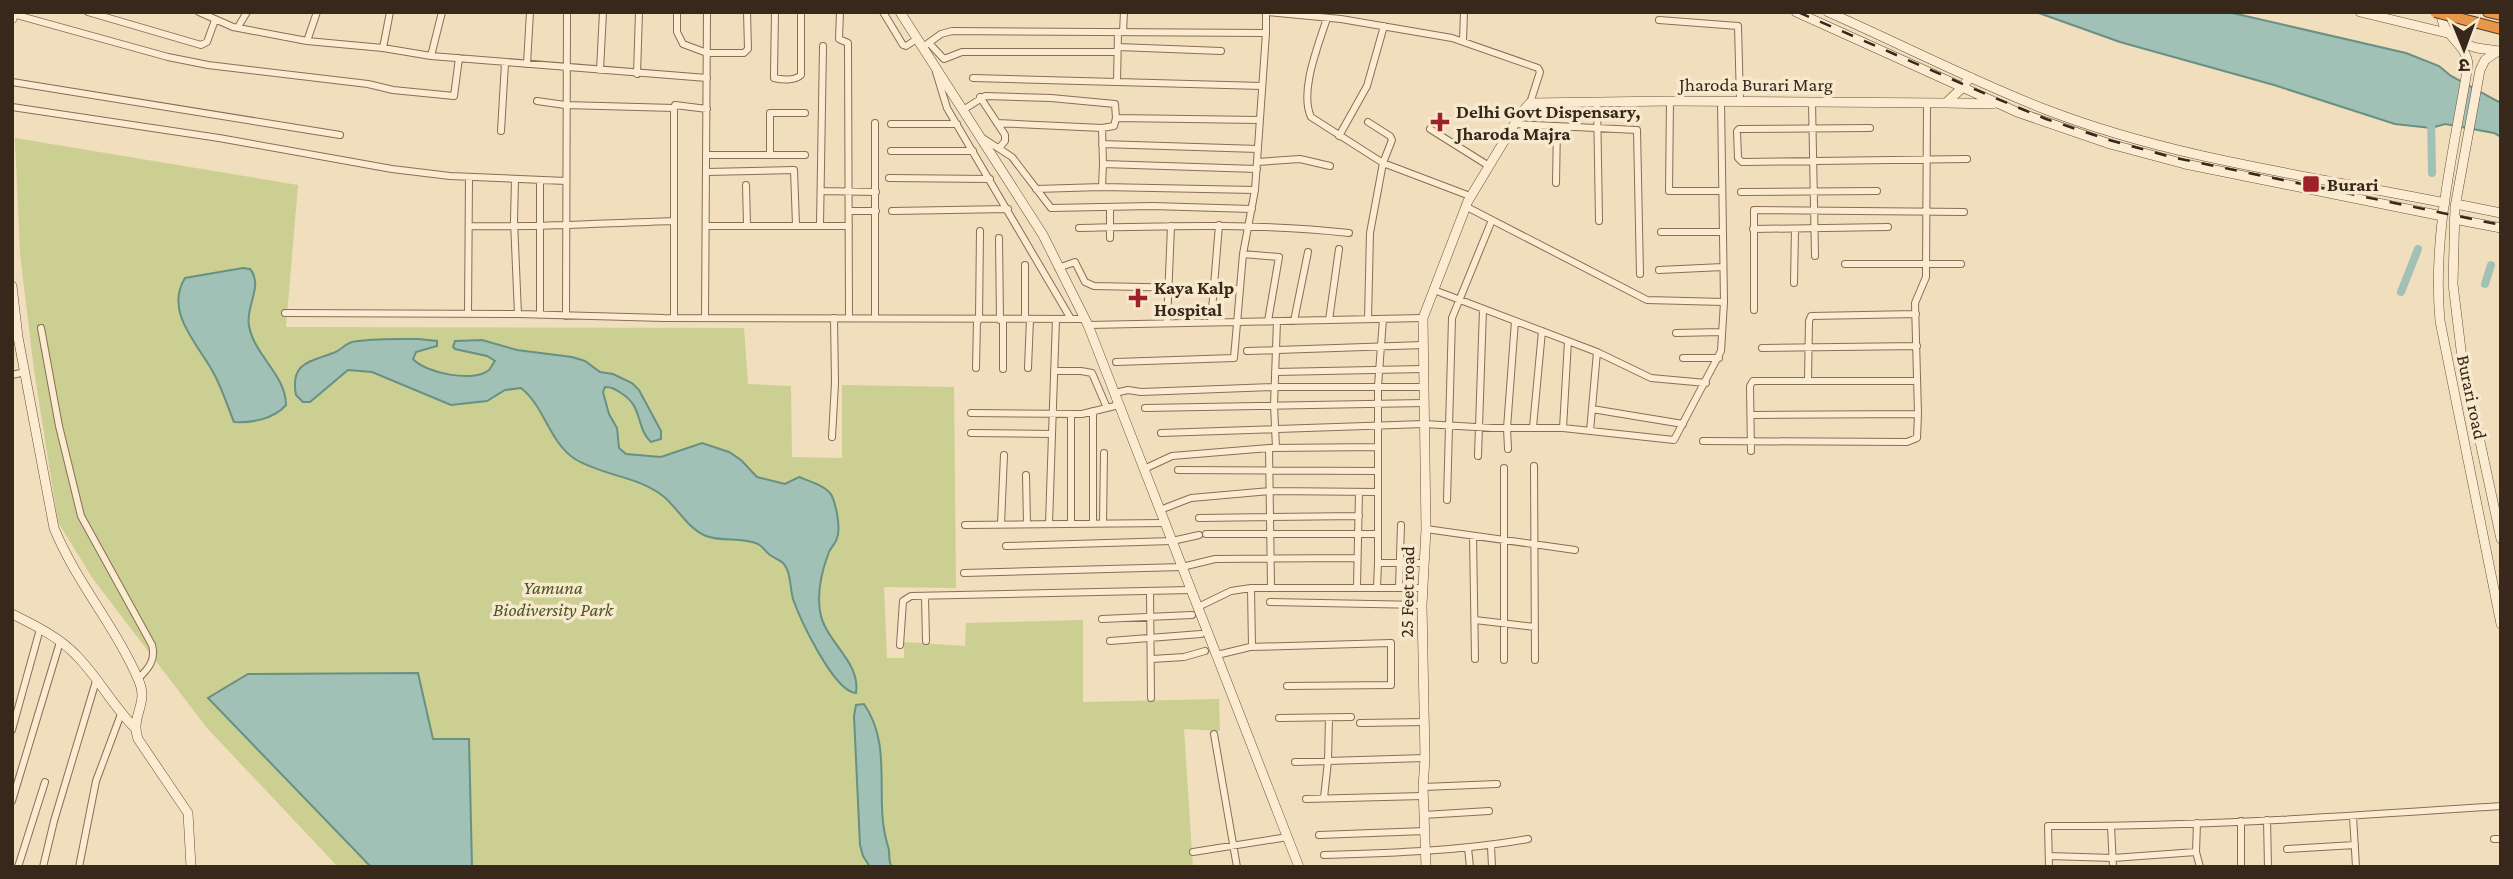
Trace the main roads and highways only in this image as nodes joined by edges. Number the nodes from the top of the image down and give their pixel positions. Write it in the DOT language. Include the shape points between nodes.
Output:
graph roads {
  1 [pos="2435,12"];
  2 [pos="2488,12"];
  3 [pos="2501,15"];
  4 [pos="2501,29"];
  1 -- 4 [label="highway, bridge"];
  2 -- 3 [label="highway"];
}
